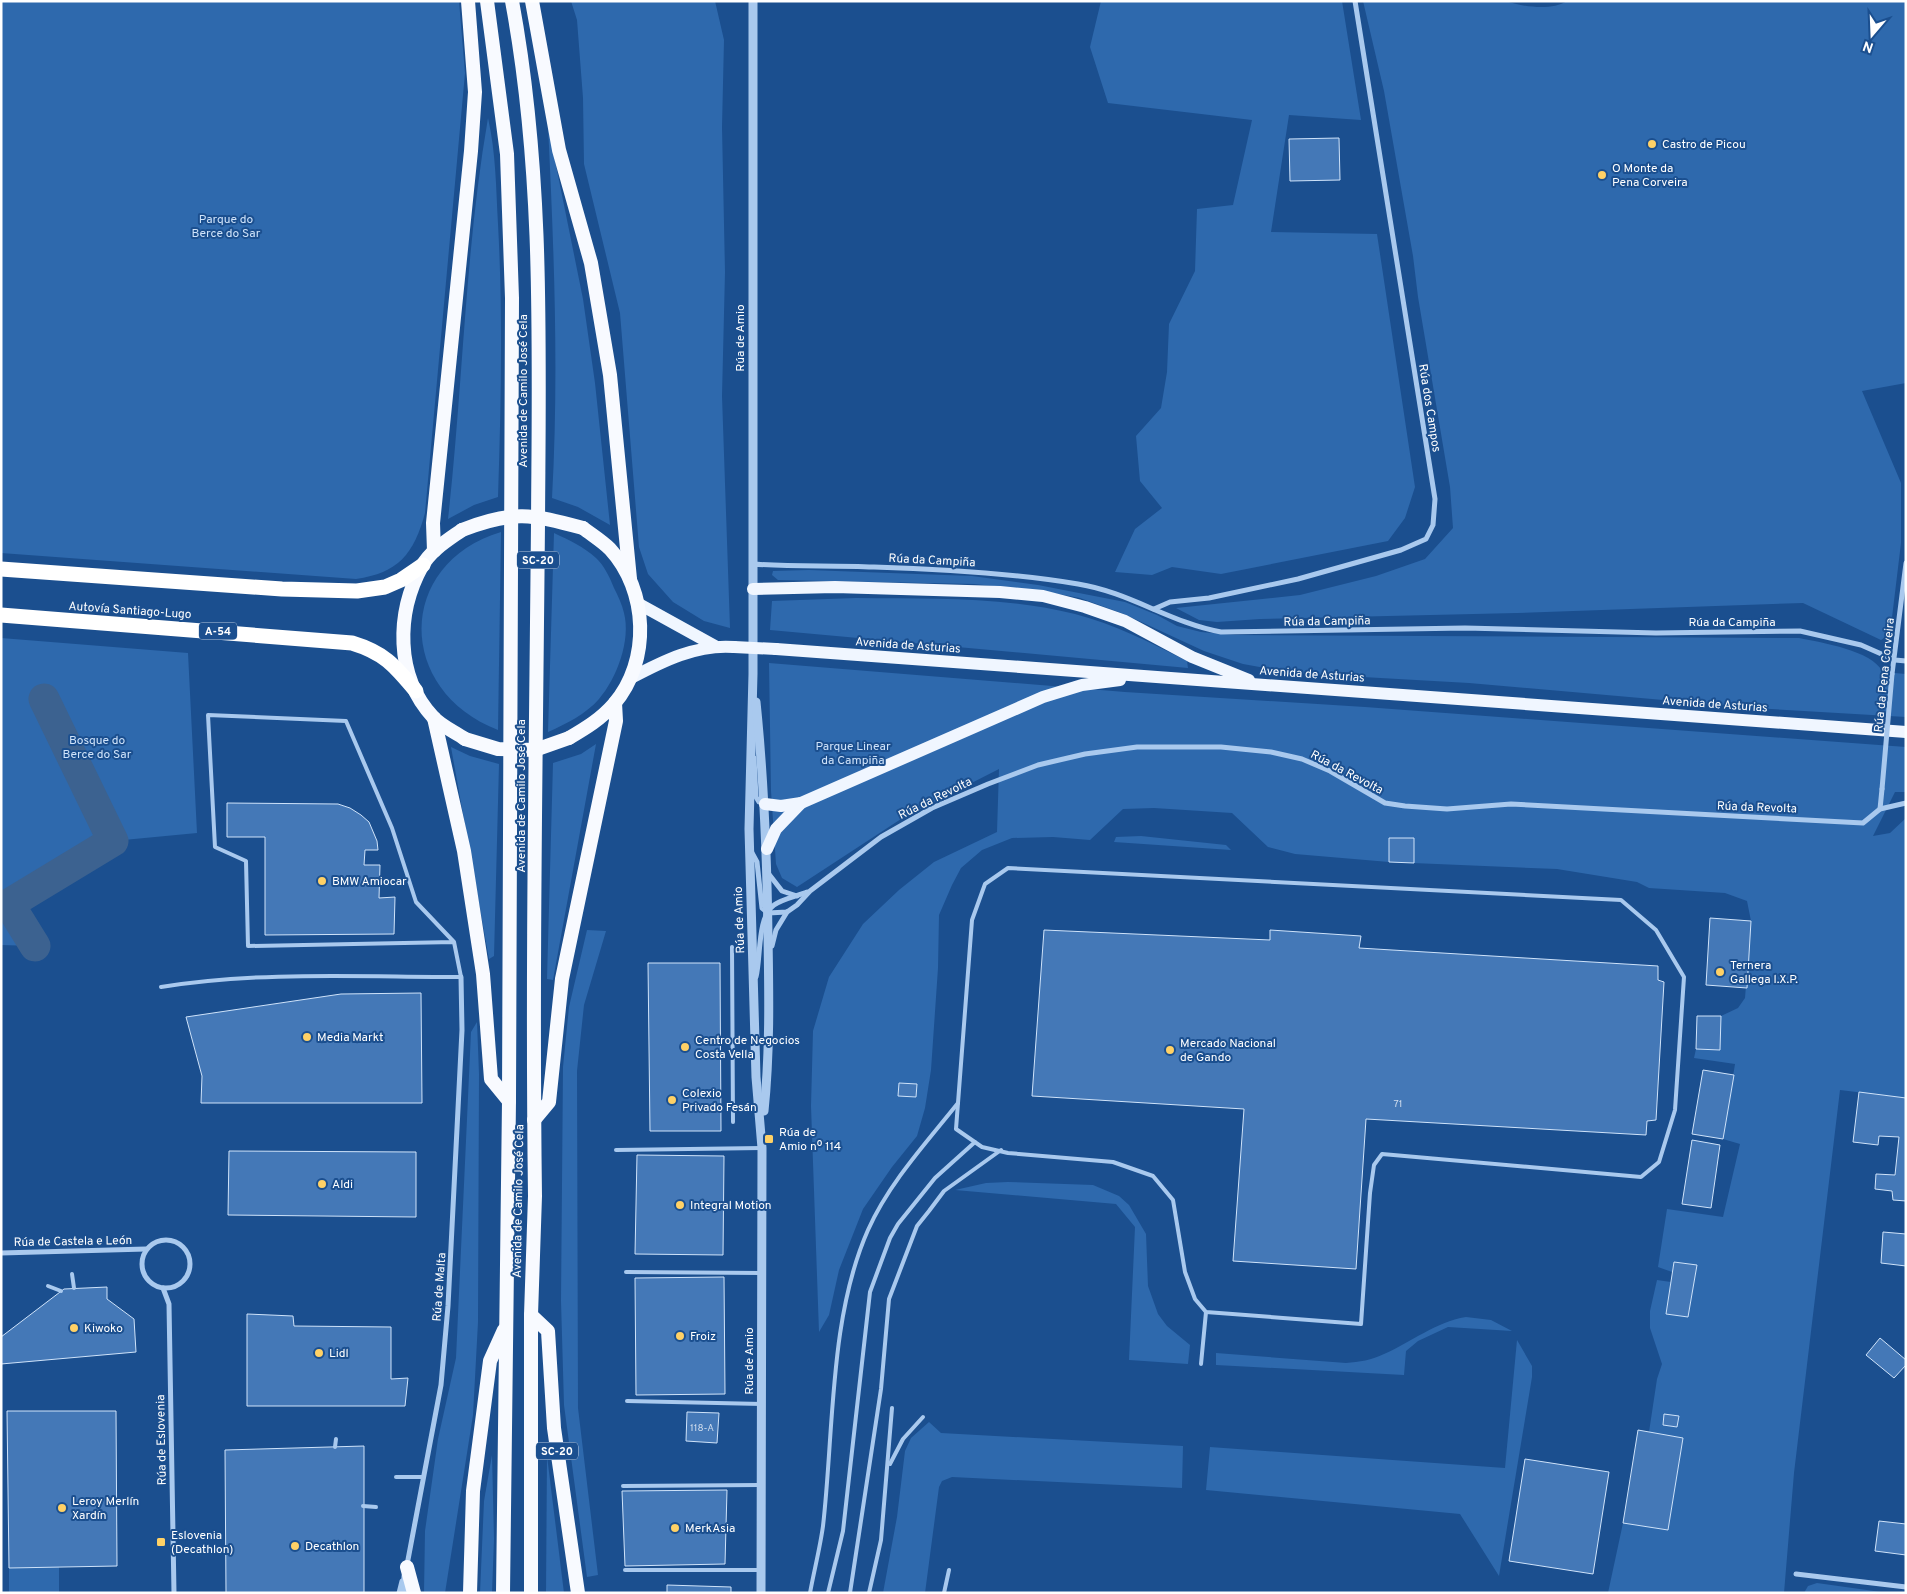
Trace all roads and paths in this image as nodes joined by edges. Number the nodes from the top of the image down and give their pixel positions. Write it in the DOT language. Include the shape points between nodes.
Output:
graph roads {
  1 [pos="468,1"];
  2 [pos="487,1"];
  3 [pos="512,1"];
  4 [pos="532,1"];
  5 [pos="753,1"];
  6 [pos="1355,1"];
  7 [pos="434,551"];
  8 [pos="1906,563"];
  9 [pos="752,564"];
  10 [pos="423,565"];
  11 [pos="1,568"];
  12 [pos="630,579"];
  13 [pos="753,589"];
  14 [pos="639,604"];
  15 [pos="1154,609"];
  16 [pos="1,615"];
  17 [pos="715,646"];
  18 [pos="1894,660"];
  19 [pos="1906,661"];
  20 [pos="754,674"];
  21 [pos="1147,677"];
  22 [pos="631,678"];
  23 [pos="1258,684"];
  24 [pos="416,691"];
  25 [pos="615,703"];
  26 [pos="434,718"];
  27 [pos="1906,732"];
  28 [pos="750,745"];
  29 [pos="800,803"];
  30 [pos="1906,803"];
  31 [pos="765,804"];
  32 [pos="1880,809"];
  33 [pos="749,849"];
  34 [pos="767,849"];
  35 [pos="767,872"];
  36 [pos="810,891"];
  37 [pos="798,896"];
  38 [pos="787,912"];
  39 [pos="768,913"];
  40 [pos="454,942"];
  41 [pos="732,947"];
  42 [pos="768,969"];
  43 [pos="460,977"];
  44 [pos="162,987"];
  45 [pos="754,989"];
  46 [pos="509,1101"];
  47 [pos="958,1103"];
  48 [pos="534,1120"];
  49 [pos="732,1122"];
  50 [pos="762,1130"];
  51 [pos="975,1142"];
  52 [pos="762,1148"];
  53 [pos="616,1150"];
  54 [pos="1002,1150"];
  55 [pos="146,1249"];
  56 [pos="1,1253"];
  57 [pos="626,1272"];
  58 [pos="761,1273"];
  59 [pos="72,1274"];
  60 [pos="48,1286"];
  61 [pos="74,1288"];
  62 [pos="163,1288"];
  63 [pos="61,1291"];
  64 [pos="1206,1312"];
  65 [pos="531,1315"];
  66 [pos="506,1325"];
  67 [pos="1201,1364"];
  68 [pos="627,1402"];
  69 [pos="762,1404"];
  70 [pos="892,1408"];
  71 [pos="923,1417"];
  72 [pos="336,1439"];
  73 [pos="335,1447"];
  74 [pos="888,1466"];
  75 [pos="396,1476"];
  76 [pos="422,1477"];
  77 [pos="623,1486"];
  78 [pos="762,1486"];
  79 [pos="363,1506"];
  80 [pos="376,1507"];
  81 [pos="407,1567"];
  82 [pos="625,1570"];
  83 [pos="761,1570"];
  84 [pos="949,1570"];
  85 [pos="1796,1574"];
  86 [pos="470,1576"];
  87 [pos="1906,1587"];
  88 [pos="174,1593"];
  89 [pos="399,1593"];
  90 [pos="405,1593"];
  91 [pos="414,1593"];
  92 [pos="464,1593"];
  93 [pos="470,1593"];
  94 [pos="503,1593"];
  95 [pos="530,1593"];
  96 [pos="578,1593"];
  97 [pos="761,1593"];
  98 [pos="810,1593"];
  99 [pos="828,1593"];
  100 [pos="850,1593"];
  101 [pos="870,1593"];
  102 [pos="944,1593"];
  1 -- 7 [label="highway" via="475,92 432,523"];
  2 -- 46 [label="highway, Avenida de Camilo José Cela / SC-20" via="507,154 512,298"];
  3 -- 48 [label="highway, Avenida de Camilo José Cela / SC-20" via="530,120 537,242 539,403"];
  4 -- 12 [label="highway" via="559,150 591,263 610,375"];
  5 -- 9 [label="street, Rúa de Amio"];
  6 -- 15 [label="street, Rúa dos Campos" via="1435,499 1433,525 1426,539 1401,550 1298,579 1209,598 1170,602"];
  7 -- 10 [label="highway"];
  7 -- 12 [label="highway, bridge" via="462,530 492,518 531,515 583,528 610,550"];
  8 -- 18 [label="street, Rúa da Pena Corveira"];
  9 -- 13 [label="street, Rúa de Amio"];
  9 -- 15 [label="street, Rúa da Campiña" via="997,574 1110,590"];
  10 -- 11 [label="highway" via="385,587 358,591 282,589"];
  10 -- 24 [label="highway" via="408,599 402,627 404,657"];
  12 -- 14 [label="highway"];
  13 -- 20 [label="street, Rúa de Amio"];
  13 -- 23 [label="main road" via="835,587 1043,596 1125,621 1192,657"];
  14 -- 17 [label="main road"];
  14 -- 22 [label="highway" via="641,642"];
  15 -- 18 [label="street, Rúa da Campiña" via="1196,627 1221,632 1465,628 1656,633 1800,631 1861,645"];
  16 -- 24 [label="highway, Autovía Santiago-Lugo / A-54" via="352,642 373,649 392,661"];
  17 -- 21 [label="main road, Avenida de Asturias, bridge"];
  17 -- 22 [label="main road" via="666,659"];
  18 -- 19 [label="street, Rúa da Campiña"];
  18 -- 32 [label="street, Rúa da Pena Corveira, bridge"];
  20 -- 28 [label="street, Rúa de Amio"];
  20 -- 31 [label="street, Rúa de Amio"];
  21 -- 23 [label="main road, Avenida de Asturias"];
  21 -- 29 [label="main road" via="1082,685 1043,697"];
  22 -- 25 [label="highway"];
  23 -- 27 [label="main road, Avenida de Asturias"];
  24 -- 26 [label="highway"];
  25 -- 26 [label="highway, bridge" via="594,723 569,738 535,750 498,749 465,739"];
  25 -- 48 [label="highway" via="616,721 562,979 549,1102"];
  26 -- 46 [label="highway" via="464,850 483,974 491,1079"];
  28 -- 31 [label="street, Rúa de Amio" via="755,764 756,797"];
  28 -- 33 [label="street, Rúa de Amio"];
  29 -- 31 [label="main road"];
  29 -- 34 [label="main road" via="776,829"];
  30 -- 32 [label="street, Rúa da Revolta"];
  31 -- 34 [label="street, Rúa de Amio"];
  32 -- 36 [label="street, Rúa da Revolta" via="1863,823 1511,804 1447,809 1414,807 1385,802 1302,759 1271,752 1221,747 1137,747 1085,754 1038,766 932,808 881,837"];
  33 -- 39 [label="street, Rúa de Amio" via="757,862 762,908"];
  33 -- 45 [label="street, Rúa de Amio"];
  34 -- 35 [label="street, Rúa de Amio"];
  35 -- 37 [label="street" via="782,891"];
  35 -- 39 [label="street, Rúa de Amio"];
  36 -- 37 [label="street, Rúa da Revolta"];
  36 -- 38 [label="street, Rúa da Revolta"];
  37 -- 39 [label="street, Rúa da Revolta" via="773,906"];
  38 -- 39 [label="street"];
  38 -- 42 [label="street, Rúa de Amio" via="773,939"];
  39 -- 42 [label="street, Rúa de Amio"];
  39 -- 45 [label="street, Rúa de Amio" via="761,927"];
  40 -- 40 [label="lane" via="416,902 392,828 346,721 208,715 215,848 246,861 248,946"];
  40 -- 43 [label="lane"];
  41 -- 49 [label="lane"];
  42 -- 50 [label="street, Rúa de Amio" via="767,1077"];
  43 -- 44 [label="lane" via="270,976 208,979"];
  43 -- 76 [label="street, Rúa de Malta" via="462,1030 448,1306 441,1385"];
  45 -- 50 [label="street, Rúa de Amio" via="756,1077"];
  46 -- 66 [label="highway, Avenida de Camilo José Cela / SC-20"];
  47 -- 51 [label="lane" via="956,1129"];
  47 -- 64 [label="lane" via="972,920 985,884 1008,868 1621,900 1656,930 1684,977 1675,1110 1659,1162 1641,1177 1382,1154 1374,1165 1371,1184 1361,1324"];
  47 -- 98 [label="lane" via="902,1172 868,1229 849,1283 837,1367 823,1528"];
  48 -- 65 [label="highway, Avenida de Camilo José Cela / SC-20"];
  50 -- 52 [label="street, Rúa de Amio"];
  51 -- 54 [label="lane" via="982,1147"];
  51 -- 99 [label="lane" via="934,1178 898,1224 870,1292 843,1531"];
  52 -- 53 [label="lane"];
  52 -- 58 [label="street, Rúa de Amio"];
  54 -- 64 [label="lane" via="1113,1162 1152,1176 1173,1200 1185,1272 1195,1299"];
  54 -- 100 [label="lane" via="944,1191 917,1226 892,1290 881,1389"];
  55 -- 56 [label="street, Rúa de Castela e León"];
  55 -- 62 [label="street" via="142,1256 142,1271 150,1283"];
  55 -- 62 [label="street" via="157,1241 171,1240 179,1243 189,1255 189,1271 185,1279 171,1288"];
  57 -- 58 [label="lane"];
  58 -- 69 [label="street, Rúa de Amio"];
  59 -- 61 [label="lane"];
  60 -- 63 [label="lane"];
  62 -- 88 [label="street, Rúa de Eslovenia" via="169,1304"];
  64 -- 67 [label="lane"];
  65 -- 95 [label="highway, Avenida de Camilo José Cela / SC-20"];
  65 -- 96 [label="highway, SC-20" via="548,1331 554,1428"];
  66 -- 86 [label="highway, SC-20" via="490,1361 473,1491"];
  66 -- 94 [label="highway, Avenida de Camilo José Cela / SC-20"];
  68 -- 69 [label="lane"];
  69 -- 78 [label="street, Rúa de Amio"];
  70 -- 74 [label="lane"];
  71 -- 74 [label="lane" via="903,1439"];
  72 -- 73 [label="lane"];
  74 -- 101 [label="lane" via="881,1540"];
  75 -- 76 [label="lane"];
  76 -- 81 [label="street, Rúa de Malta"];
  77 -- 78 [label="lane"];
  78 -- 83 [label="street, Rúa de Amio"];
  79 -- 80 [label="lane"];
  81 -- 89 [label="street, Rúa de Malta"];
  81 -- 90 [label="street"];
  81 -- 91 [label="highway"];
  82 -- 83 [label="lane"];
  83 -- 97 [label="street, Rúa de Amio"];
  84 -- 102 [label="lane"];
  85 -- 87 [label="street"];
  86 -- 92 [label="highway"];
  86 -- 93 [label="highway, SC-20"];
}
